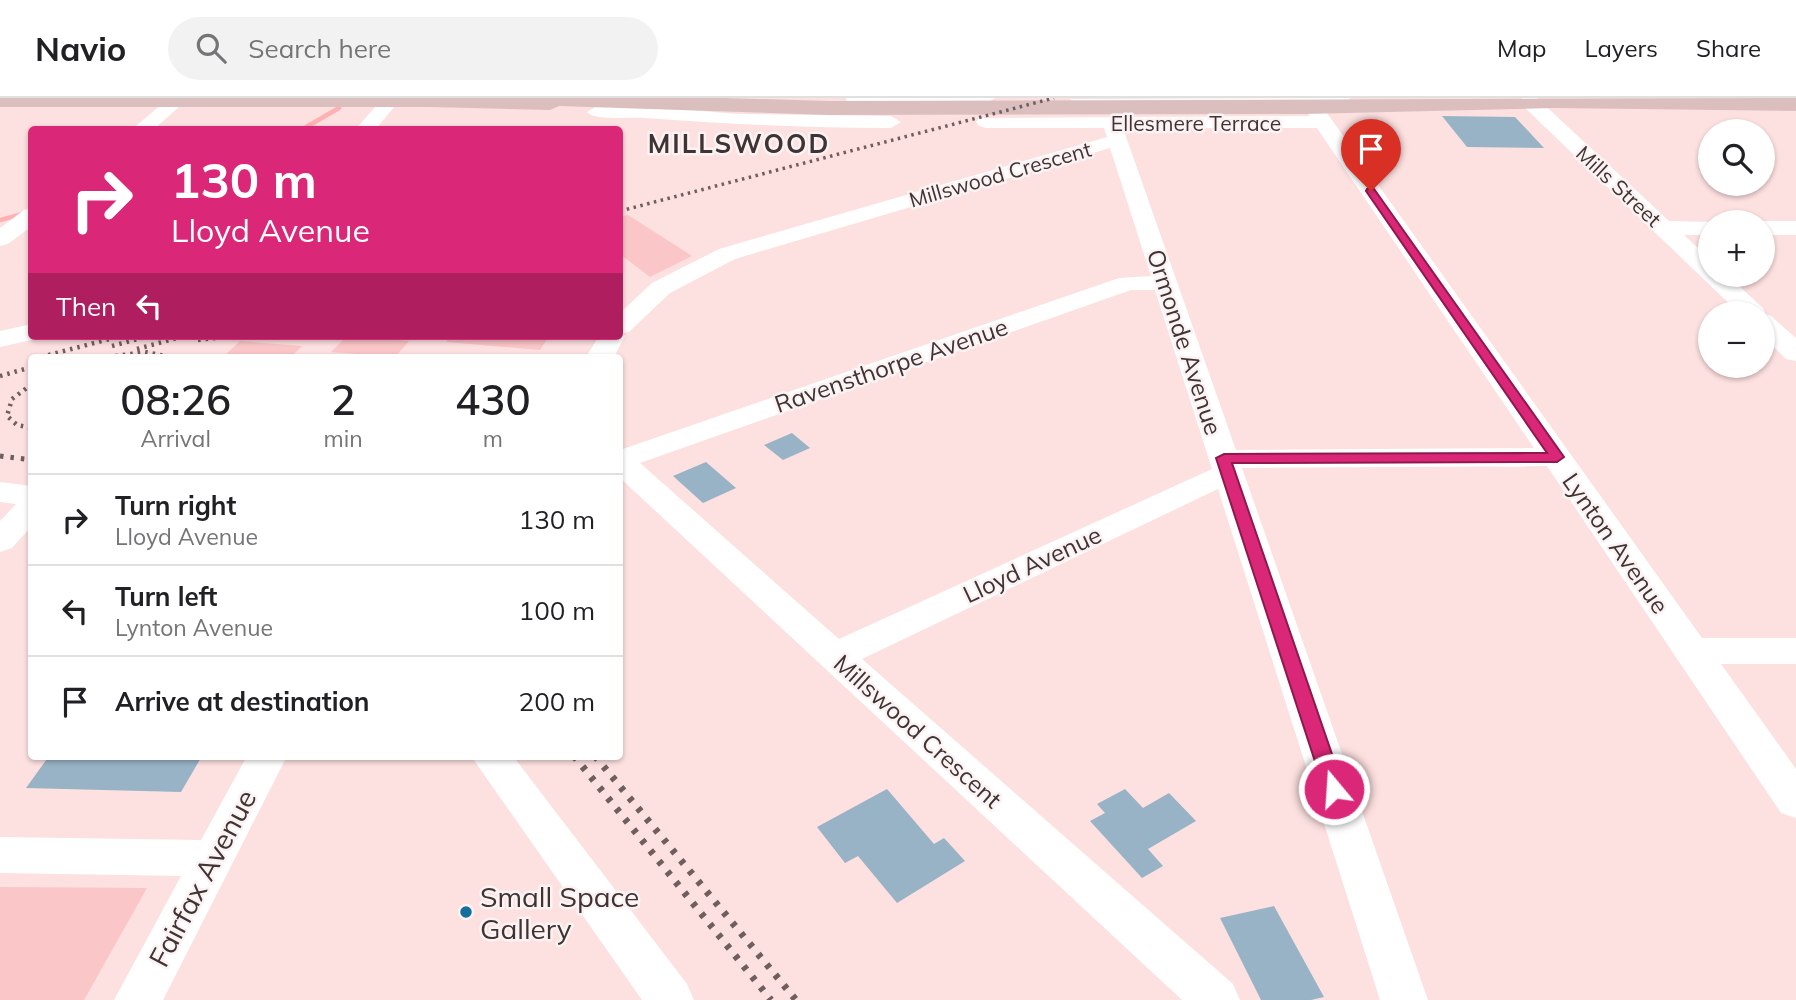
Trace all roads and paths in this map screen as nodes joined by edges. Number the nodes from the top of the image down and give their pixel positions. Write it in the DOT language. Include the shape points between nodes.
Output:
graph roads {
  1 [pos="524,98"];
  2 [pos="986,98"];
  3 [pos="86,99"];
  4 [pos="251,99"];
  5 [pos="436,99"];
  6 [pos="889,99"];
  7 [pos="1079,99"];
  8 [pos="0,100"];
  9 [pos="178,100"];
  10 [pos="391,100"];
  11 [pos="708,100"];
  12 [pos="1759,101"];
  13 [pos="1532,104"];
  14 [pos="1796,104"];
  15 [pos="596,108"];
  16 [pos="1312,108"];
  17 [pos="891,122"];
  18 [pos="986,122"];
  19 [pos="145,126"];
  20 [pos="368,126"];
  21 [pos="1115,131"];
  22 [pos="28,218"];
  23 [pos="1663,228"];
  24 [pos="1698,228"];
  25 [pos="1775,228"];
  26 [pos="1796,228"];
  27 [pos="0,239"];
  28 [pos="1698,261"];
  29 [pos="1165,283"];
  30 [pos="1726,287"];
  31 [pos="1741,301"];
  32 [pos="623,323"];
  33 [pos="28,333"];
  34 [pos="1775,333"];
  35 [pos="0,339"];
  36 [pos="1796,353"];
  37 [pos="1557,457"];
  38 [pos="623,460"];
  39 [pos="623,464"];
  40 [pos="1226,466"];
  41 [pos="0,492"];
  42 [pos="28,496"];
  43 [pos="28,510"];
  44 [pos="0,541"];
  45 [pos="1691,651"];
  46 [pos="1796,651"];
  47 [pos="835,656"];
  48 [pos="265,760"];
  49 [pos="494,760"];
  50 [pos="1796,801"];
  51 [pos="0,855"];
  52 [pos="213,858"];
  53 [pos="138,1000"];
  54 [pos="670,1000"];
  55 [pos="1216,1000"];
  56 [pos="1404,1000"];
  1 -- 15 [label="main road"];
  2 -- 6 [label="street"];
  3 -- 8 [label="main road"];
  3 -- 9 [label="main road"];
  4 -- 9 [label="main road"];
  4 -- 10 [label="main road"];
  5 -- 10 [label="main road"];
  5 -- 15 [label="main road"];
  6 -- 11 [label="street"];
  7 -- 16 [label="street"];
  9 -- 19 [label="street"];
  10 -- 20 [label="street"];
  11 -- 15 [label="main road"];
  11 -- 16 [label="main road" via="817,108"];
  12 -- 13 [label="main road"];
  12 -- 14 [label="main road"];
  13 -- 16 [label="main road"];
  13 -- 16 [label="main road"];
  13 -- 23 [label="street, Mills Street"];
  15 -- 16 [label="main road" via="791,113"];
  15 -- 17 [label="street" via="715,119"];
  16 -- 21 [label="street, Ellesmere Terrace"];
  16 -- 37 [label="street, Lynton Avenue"];
  18 -- 21 [label="street, Ellesmere Terrace"];
  21 -- 29 [label="street, Ormonde Avenue"];
  21 -- 32 [label="street, Millswood Crescent" via="727,254 661,288"];
  22 -- 27 [label="street"];
  23 -- 24 [label="street"];
  23 -- 28 [label="street, Mills Street"];
  25 -- 26 [label="street"];
  29 -- 38 [label="street, Ravensthorpe Avenue" via="1128,283"];
  29 -- 40 [label="street, Ormonde Avenue"];
  30 -- 31 [label="street, Mills Street"];
  33 -- 35 [label="street"];
  34 -- 36 [label="street"];
  37 -- 40 [label="street, Lloyd Avenue"];
  37 -- 45 [label="street, Lynton Avenue"];
  39 -- 47 [label="street, Millswood Crescent"];
  40 -- 47 [label="street, Lloyd Avenue"];
  40 -- 56 [label="street, Ormonde Avenue"];
  41 -- 42 [label="street"];
  43 -- 44 [label="street"];
  45 -- 46 [label="street"];
  45 -- 50 [label="street, Lynton Avenue"];
  47 -- 55 [label="street, Millswood Crescent"];
  48 -- 52 [label="street, Fairfax Avenue"];
  49 -- 54 [label="street"];
  51 -- 52 [label="street"];
  52 -- 53 [label="street, Fairfax Avenue"];
}
